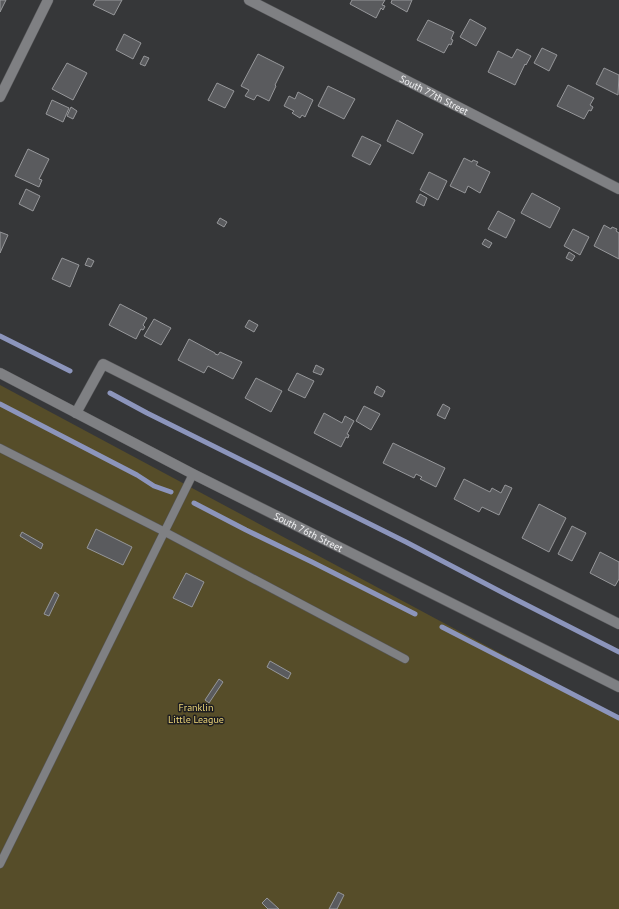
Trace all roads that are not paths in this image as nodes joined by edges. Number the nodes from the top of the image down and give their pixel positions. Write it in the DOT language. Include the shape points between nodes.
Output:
graph roads {
  1 [pos="48,0"];
  2 [pos="249,0"];
  3 [pos="0,97"];
  4 [pos="619,189"];
  5 [pos="0,373"];
  6 [pos="76,413"];
  7 [pos="0,448"];
  8 [pos="193,474"];
  9 [pos="165,532"];
  10 [pos="619,624"];
  11 [pos="405,659"];
  12 [pos="619,687"];
  13 [pos="0,864"];
  1 -- 3 [label="street"];
  2 -- 4 [label="street, South 77th Street"];
  5 -- 6 [label="street, South 76th Street"];
  6 -- 8 [label="street, South 76th Street"];
  6 -- 10 [label="street" via="103,364"];
  7 -- 9 [label="lane"];
  8 -- 9 [label="lane"];
  8 -- 12 [label="street, South 76th Street"];
  9 -- 11 [label="lane"];
  9 -- 13 [label="lane"];
}
